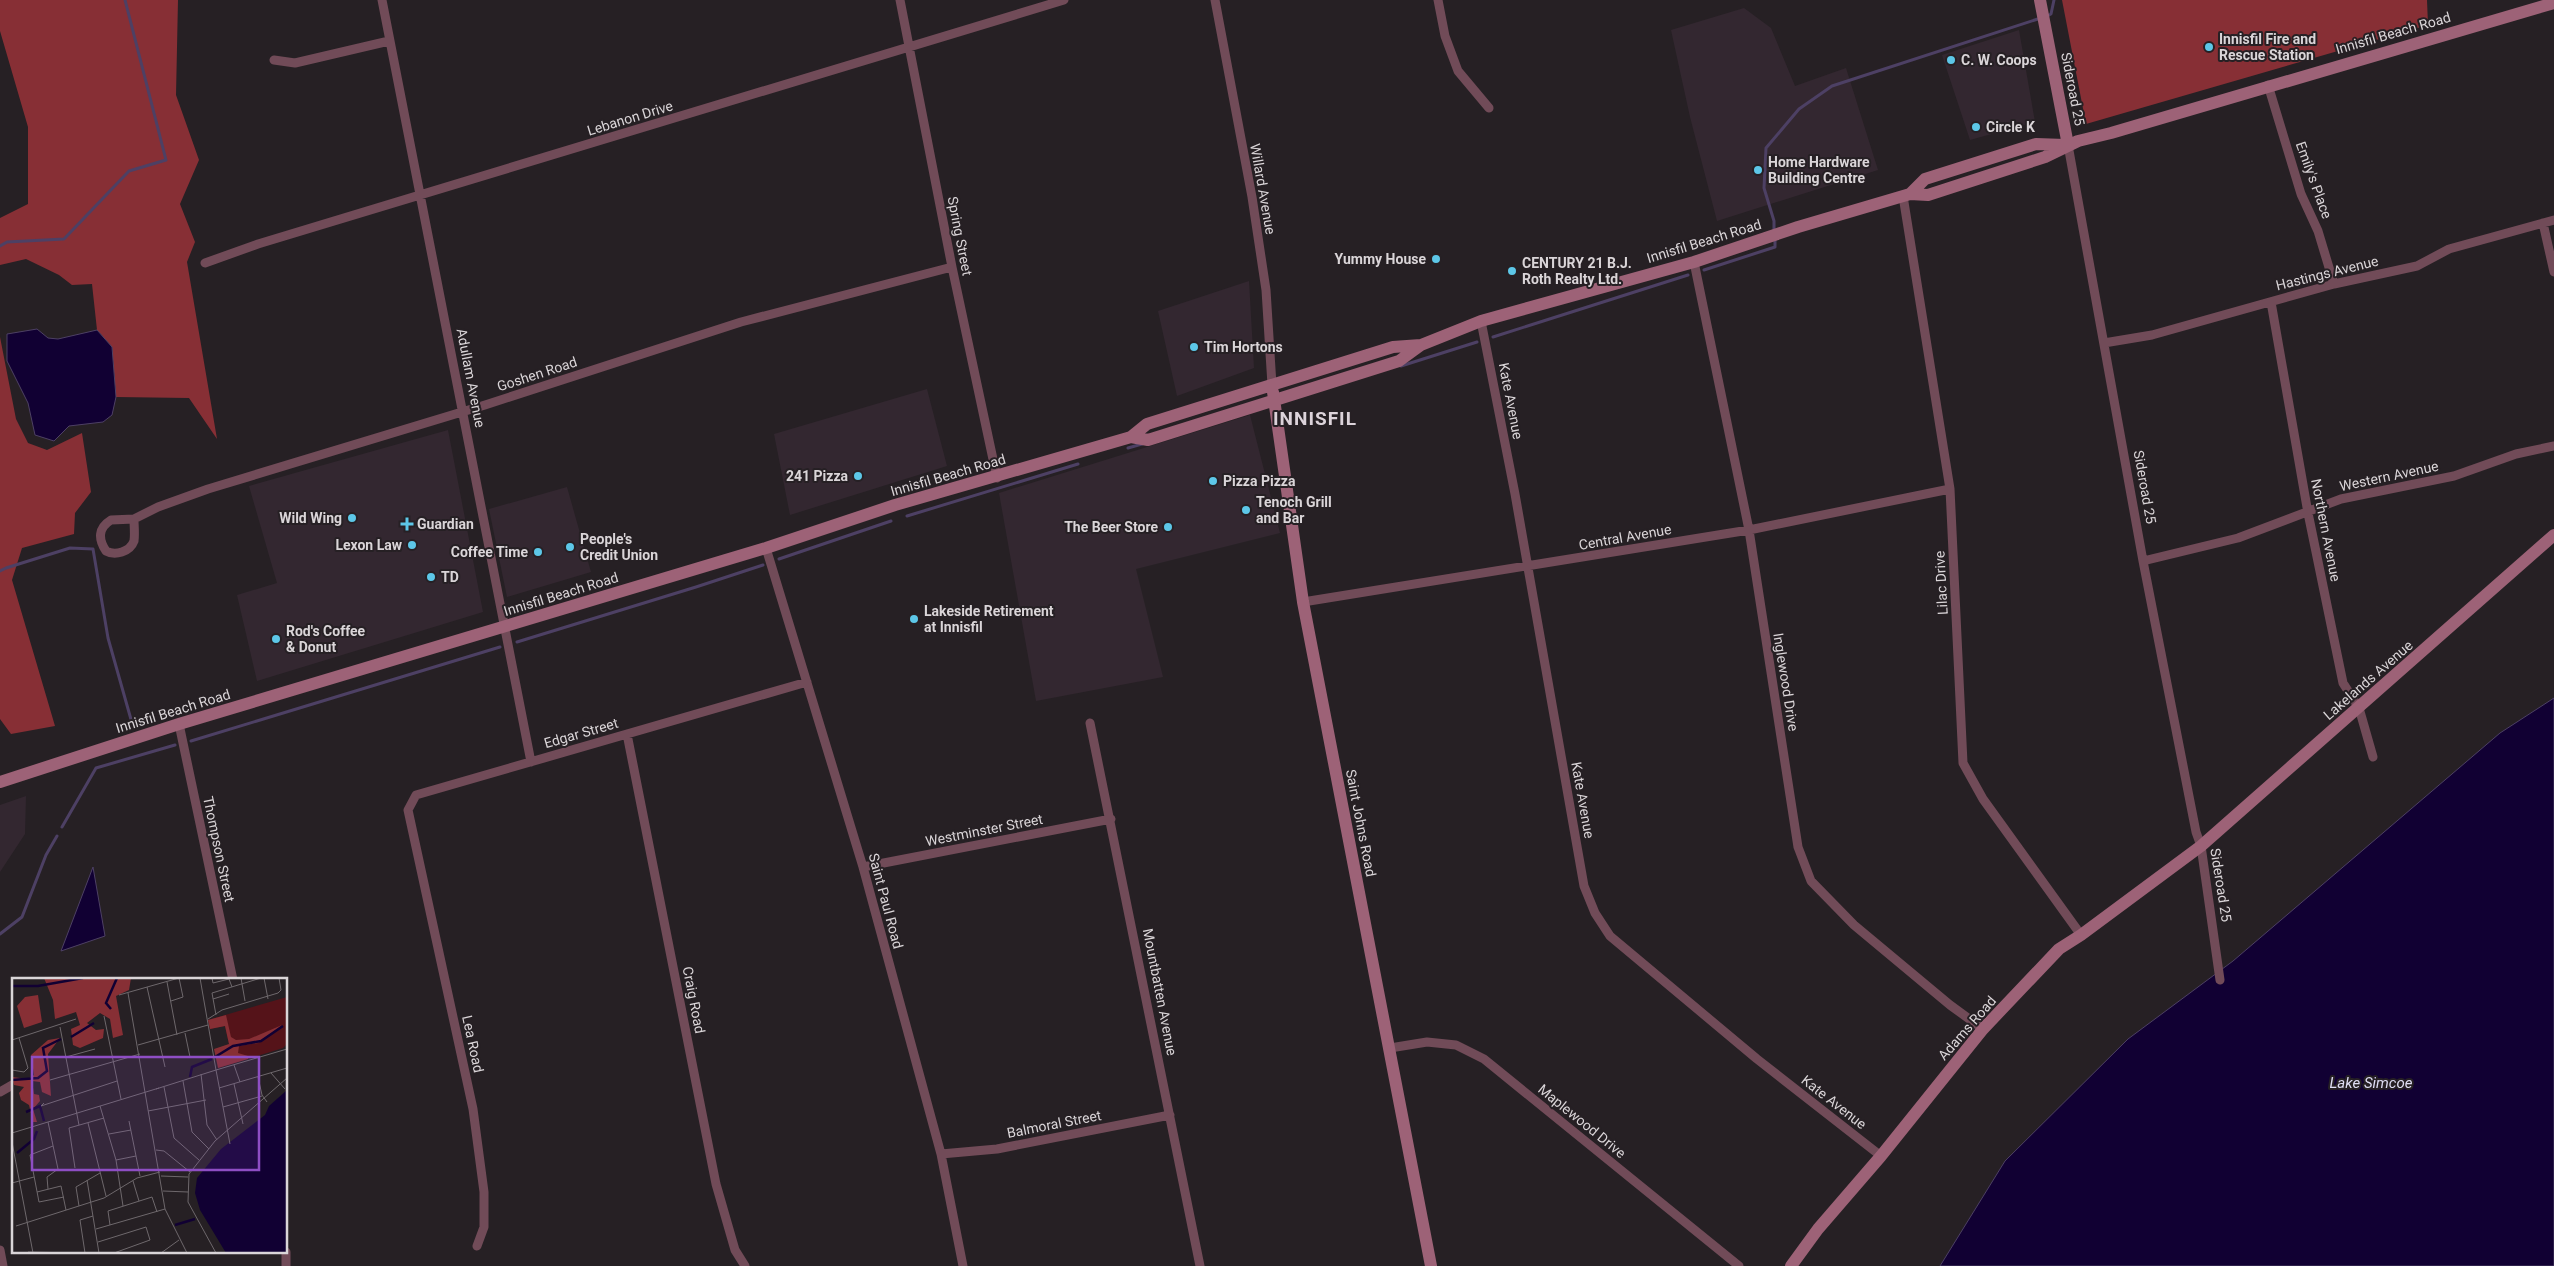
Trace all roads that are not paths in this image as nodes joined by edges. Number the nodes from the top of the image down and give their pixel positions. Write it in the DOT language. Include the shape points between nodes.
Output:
graph roads {
  1 [pos="382,0"];
  2 [pos="900,0"];
  3 [pos="1064,0"];
  4 [pos="1214,0"];
  5 [pos="1438,0"];
  6 [pos="2040,0"];
  7 [pos="2554,3"];
  8 [pos="389,41"];
  9 [pos="908,47"];
  10 [pos="274,60"];
  11 [pos="2268,85"];
  12 [pos="1489,108"];
  13 [pos="2068,145"];
  14 [pos="1907,195"];
  15 [pos="422,196"];
  16 [pos="2554,220"];
  17 [pos="2543,223"];
  18 [pos="1694,262"];
  19 [pos="205,263"];
  20 [pos="952,267"];
  21 [pos="2554,272"];
  22 [pos="2334,284"];
  23 [pos="2272,302"];
  24 [pos="1482,321"];
  25 [pos="2104,343"];
  26 [pos="1421,345"];
  27 [pos="1272,385"];
  28 [pos="1274,400"];
  29 [pos="464,412"];
  30 [pos="1131,437"];
  31 [pos="2554,446"];
  32 [pos="997,478"];
  33 [pos="1950,489"];
  34 [pos="2308,512"];
  35 [pos="134,519"];
  36 [pos="1749,530"];
  37 [pos="2554,535"];
  38 [pos="766,548"];
  39 [pos="2143,561"];
  40 [pos="1527,568"];
  41 [pos="1304,602"];
  42 [pos="505,626"];
  43 [pos="807,682"];
  44 [pos="2358,708"];
  45 [pos="1090,723"];
  46 [pos="179,724"];
  47 [pos="627,734"];
  48 [pos="2373,757"];
  49 [pos="531,762"];
  50 [pos="0,782"];
  51 [pos="1111,819"];
  52 [pos="2201,846"];
  53 [pos="418,848"];
  54 [pos="863,867"];
  55 [pos="2081,935"];
  56 [pos="232,978"];
  57 [pos="2220,980"];
  58 [pos="1983,1029"];
  59 [pos="1390,1048"];
  60 [pos="12,1085"];
  61 [pos="0,1092"];
  62 [pos="1170,1115"];
  63 [pos="941,1154"];
  64 [pos="1881,1156"];
  65 [pos="477,1246"];
  66 [pos="0,1250"];
  67 [pos="3,1266"];
  68 [pos="745,1266"];
  69 [pos="963,1266"];
  70 [pos="1200,1266"];
  71 [pos="1431,1266"];
  72 [pos="1739,1266"];
  73 [pos="1791,1266"];
  1 -- 8 [label="street, Adullam Avenue"];
  2 -- 9 [label="street, Spring Street"];
  3 -- 9 [label="street, Lebanon Drive"];
  4 -- 27 [label="street, Willard Avenue" via="1266,290"];
  5 -- 12 [label="street" via="1445,36 1458,71"];
  6 -- 13 [label="main road, Sideroad 25"];
  7 -- 11 [label="main road, Innisfil Beach Road"];
  8 -- 10 [label="street" via="295,63"];
  8 -- 15 [label="street, Adullam Avenue"];
  9 -- 15 [label="street, Lebanon Drive"];
  9 -- 20 [label="street, Spring Street"];
  11 -- 13 [label="main road, Innisfil Beach Road"];
  11 -- 22 [label="street, Emily's Place" via="2301,194 2318,231"];
  13 -- 14 [label="main road, Innisfil Beach Road" via="2036,144 1925,180"];
  13 -- 25 [label="street, Sideroad 25"];
  14 -- 18 [label="main road, Innisfil Beach Road"];
  14 -- 33 [label="street, Lilac Drive"];
  15 -- 19 [label="street, Lebanon Drive" via="258,244"];
  15 -- 29 [label="street, Adullam Avenue"];
  16 -- 17 [label="street, Hastings Avenue"];
  17 -- 21 [label="street"];
  17 -- 22 [label="street, Hastings Avenue" via="2449,249 2417,266"];
  18 -- 24 [label="main road, Innisfil Beach Road"];
  18 -- 36 [label="street, Inglewood Drive"];
  20 -- 29 [label="street, Goshen Road" via="741,322"];
  20 -- 32 [label="street, Spring Street"];
  22 -- 23 [label="street, Hastings Avenue"];
  23 -- 25 [label="street, Hastings Avenue" via="2152,335"];
  23 -- 34 [label="street, Northern Avenue"];
  24 -- 26 [label="main road, Innisfil Beach Road"];
  24 -- 40 [label="street, Kate Avenue"];
  25 -- 39 [label="street, Sideroad 25"];
  26 -- 27 [label="main road, Innisfil Beach Road" via="1393,347"];
  26 -- 28 [label="main road, Innisfil Beach Road" via="1398,361"];
  27 -- 28 [label="main road, Saint Johns Road"];
  27 -- 30 [label="main road, Innisfil Beach Road" via="1147,424"];
  28 -- 30 [label="main road, Innisfil Beach Road" via="1148,440"];
  28 -- 41 [label="main road, Saint Johns Road"];
  29 -- 35 [label="street, Goshen Road" via="208,489"];
  29 -- 42 [label="street, Adullam Avenue"];
  30 -- 32 [label="main road, Innisfil Beach Road"];
  31 -- 34 [label="street, Western Avenue" via="2516,454 2454,476 2341,499"];
  32 -- 38 [label="main road, Innisfil Beach Road"];
  33 -- 36 [label="street, Central Avenue"];
  33 -- 55 [label="street, Lilac Drive" via="1964,763 1983,799"];
  34 -- 39 [label="street, Western Avenue" via="2238,538"];
  34 -- 44 [label="street, Northern Avenue" via="2344,683"];
  35 -- 35 [label="street, Goshen Road" via="118,519 106,524 101,530 100,541 106,551 118,554 128,549 134,542"];
  36 -- 40 [label="street, Central Avenue"];
  36 -- 58 [label="street, Inglewood Drive" via="1798,847 1812,881 1854,925"];
  37 -- 44 [label="main road, Lakelands Avenue"];
  38 -- 42 [label="main road, Innisfil Beach Road"];
  38 -- 43 [label="street, Saint Paul Road"];
  39 -- 52 [label="street, Sideroad 25"];
  40 -- 41 [label="street, Central Avenue"];
  40 -- 64 [label="street, Kate Avenue" via="1584,886 1594,912 1610,936 1757,1059"];
  41 -- 59 [label="main road, Saint Johns Road"];
  42 -- 46 [label="main road, Innisfil Beach Road"];
  42 -- 49 [label="street, Adullam Avenue"];
  43 -- 47 [label="street, Edgar Street"];
  43 -- 54 [label="street, Saint Paul Road"];
  44 -- 48 [label="street, Northern Avenue"];
  44 -- 52 [label="main road, Lakelands Avenue"];
  45 -- 51 [label="street, Mountbatten Avenue"];
  46 -- 50 [label="main road, Innisfil Beach Road"];
  46 -- 56 [label="street, Thompson Street"];
  47 -- 49 [label="street, Edgar Street"];
  47 -- 68 [label="street, Craig Road" via="716,1184 735,1250"];
  49 -- 53 [label="street, Edgar Street" via="416,796 408,810"];
  51 -- 54 [label="street, Westminster Street"];
  51 -- 62 [label="street, Mountbatten Avenue"];
  52 -- 55 [label="main road, Adams Road"];
  52 -- 57 [label="street, Sideroad 25"];
  53 -- 65 [label="street, Lea Road" via="473,1109 484,1192 484,1227"];
  54 -- 63 [label="street, Saint Paul Road"];
  55 -- 58 [label="main road, Adams Road" via="2059,949"];
  58 -- 64 [label="main road, Adams Road"];
  59 -- 71 [label="main road, Saint Johns Road"];
  59 -- 72 [label="street, Maplewood Drive" via="1427,1042 1456,1044 1484,1059"];
  60 -- 61 [label="street"];
  62 -- 63 [label="street, Balmoral Street" via="997,1149"];
  62 -- 70 [label="street, Mountbatten Avenue"];
  63 -- 69 [label="street, Saint Paul Road"];
  64 -- 73 [label="main road, Adams Road" via="1818,1229"];
  66 -- 67 [label="street"];
}
